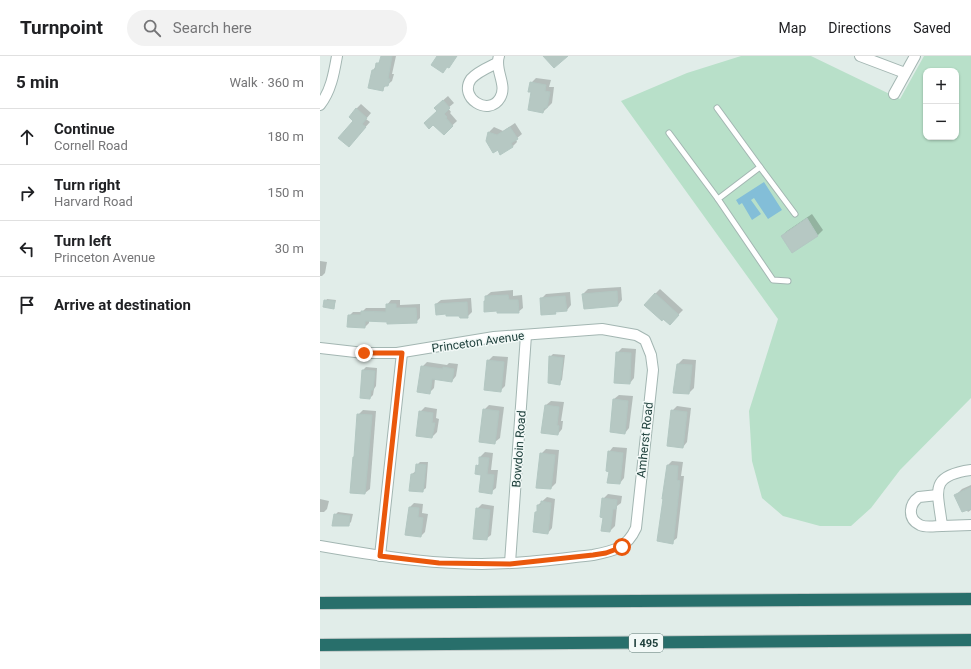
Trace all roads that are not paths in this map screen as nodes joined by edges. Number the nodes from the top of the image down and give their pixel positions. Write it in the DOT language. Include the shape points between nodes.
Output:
graph roads {
  1 [pos="337,56"];
  2 [pos="860,56"];
  3 [pos="915,56"];
  4 [pos="905,73"];
  5 [pos="894,94"];
  6 [pos="320,105"];
  7 [pos="717,108"];
  8 [pos="669,133"];
  9 [pos="760,168"];
  10 [pos="718,199"];
  11 [pos="796,214"];
  12 [pos="788,281"];
  13 [pos="526,335"];
  14 [pos="636,335"];
  15 [pos="320,348"];
  16 [pos="402,353"];
  17 [pos="971,470"];
  18 [pos="938,496"];
  19 [pos="971,525"];
  20 [pos="942,526"];
  21 [pos="320,546"];
  22 [pos="380,556"];
  23 [pos="510,564"];
  24 [pos="971,598"];
  25 [pos="320,603"];
  26 [pos="971,640"];
  27 [pos="320,645"];
  1 -- 6 [label="street" via="332,83"];
  2 -- 4 [label="street"];
  3 -- 4 [label="street"];
  4 -- 5 [label="street"];
  7 -- 9 [label="lane"];
  8 -- 10 [label="lane"];
  9 -- 10 [label="lane"];
  9 -- 11 [label="lane"];
  10 -- 12 [label="lane" via="773,280"];
  13 -- 14 [label="street, Princeton Avenue" via="602,329"];
  13 -- 16 [label="street, Princeton Avenue" via="494,337"];
  13 -- 23 [label="street, Bowdoin Road"];
  14 -- 23 [label="street, Amherst Road" via="645,340 653,370 636,528 631,538 622,547 606,553"];
  15 -- 16 [label="street, Princeton Avenue" via="364,353"];
  16 -- 22 [label="street"];
  17 -- 18 [label="street" via="944,478 940,483"];
  18 -- 20 [label="street"];
  18 -- 20 [label="street" via="919,497 912,504 911,514 921,525"];
  19 -- 20 [label="street"];
  21 -- 22 [label="street"];
  22 -- 23 [label="street" via="439,563"];
  24 -- 25 [label="highway"];
  26 -- 27 [label="highway, I 495"];
}
